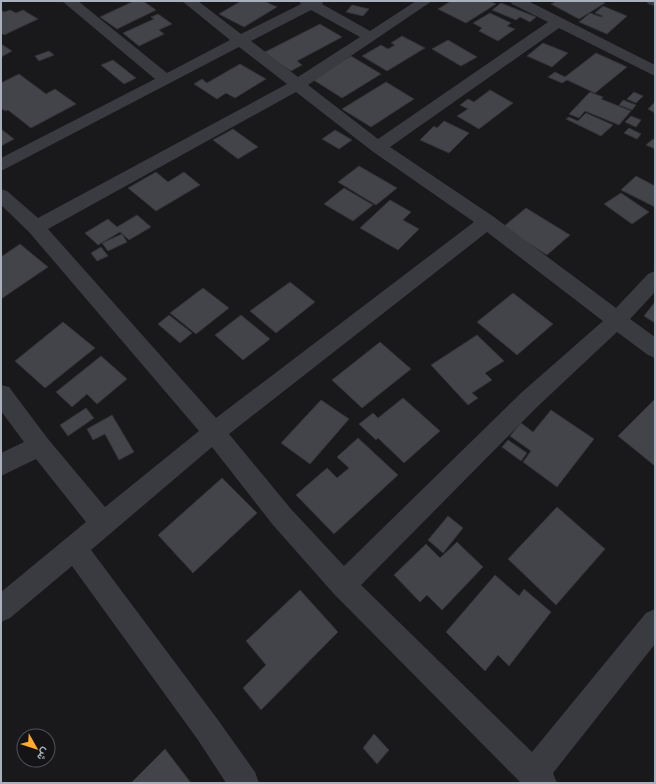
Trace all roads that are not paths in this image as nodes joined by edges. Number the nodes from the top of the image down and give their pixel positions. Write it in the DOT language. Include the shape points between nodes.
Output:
graph roads {
  1 [pos="69,1"];
  2 [pos="189,1"];
  3 [pos="425,1"];
  4 [pos="517,1"];
  5 [pos="311,2"];
  6 [pos="558,21"];
  7 [pos="369,36"];
  8 [pos="240,42"];
  9 [pos="655,70"];
  10 [pos="165,79"];
  11 [pos="296,85"];
  12 [pos="378,146"];
  13 [pos="1,165"];
  14 [pos="1,195"];
  15 [pos="487,222"];
  16 [pos="36,227"];
  17 [pos="655,279"];
  18 [pos="618,319"];
  19 [pos="655,349"];
  20 [pos="1,394"];
  21 [pos="214,432"];
  22 [pos="40,446"];
  23 [pos="1,465"];
  24 [pos="104,525"];
  25 [pos="75,549"];
  26 [pos="344,585"];
  27 [pos="1,609"];
  28 [pos="655,622"];
  29 [pos="537,779"];
  30 [pos="244,783"];
  1 -- 10 [label="street"];
  2 -- 8 [label="street"];
  3 -- 7 [label="street"];
  4 -- 6 [label="street"];
  5 -- 7 [label="street"];
  5 -- 8 [label="street"];
  6 -- 9 [label="street"];
  6 -- 12 [label="street"];
  7 -- 11 [label="street"];
  8 -- 10 [label="street"];
  8 -- 11 [label="street"];
  10 -- 13 [label="street"];
  11 -- 12 [label="street"];
  11 -- 16 [label="street"];
  12 -- 15 [label="street"];
  14 -- 16 [label="street"];
  15 -- 18 [label="street"];
  15 -- 21 [label="street"];
  16 -- 21 [label="street"];
  17 -- 18 [label="street"];
  18 -- 19 [label="street"];
  18 -- 26 [label="street" via="529,400"];
  20 -- 22 [label="street"];
  21 -- 24 [label="street"];
  21 -- 26 [label="street" via="282,517"];
  22 -- 23 [label="street"];
  22 -- 24 [label="street"];
  24 -- 25 [label="street"];
  25 -- 27 [label="street"];
  25 -- 30 [label="street"];
  26 -- 29 [label="street"];
  28 -- 29 [label="street"];
}
